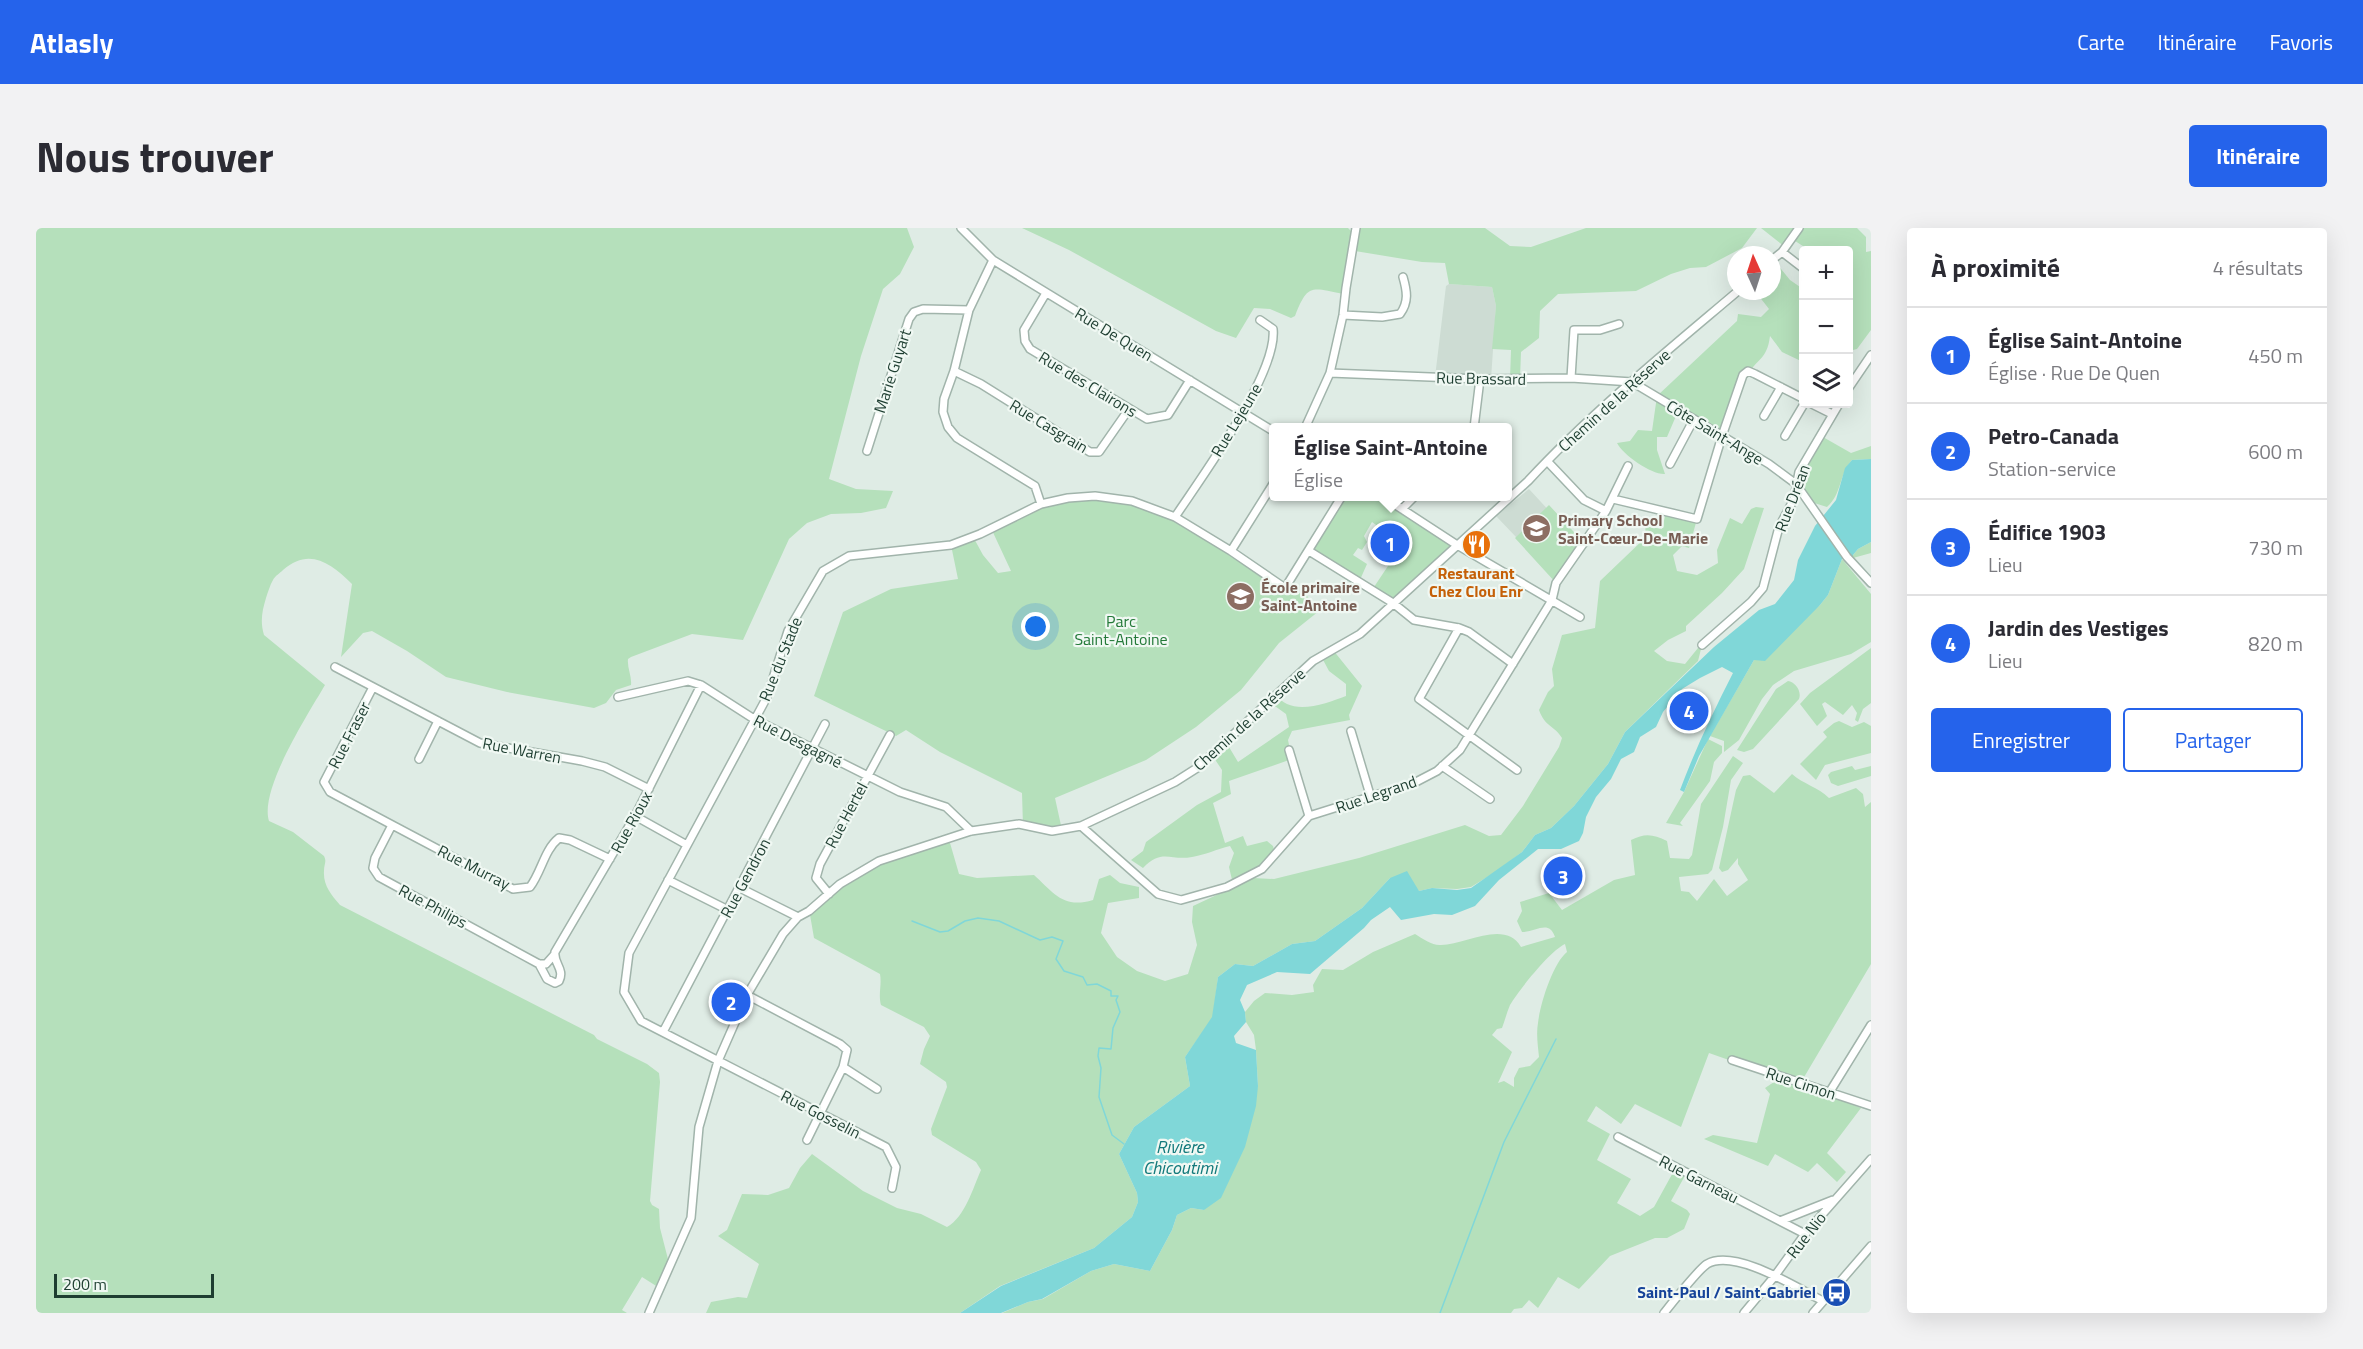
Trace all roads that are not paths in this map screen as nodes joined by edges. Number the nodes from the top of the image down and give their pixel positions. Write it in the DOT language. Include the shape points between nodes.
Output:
graph roads {
  1 [pos="961,228"];
  2 [pos="1356,228"];
  3 [pos="1799,228"];
  4 [pos="1782,252"];
  5 [pos="993,260"];
  6 [pos="1799,266"];
  7 [pos="1403,278"];
  8 [pos="1046,293"];
  9 [pos="1728,300"];
  10 [pos="969,310"];
  11 [pos="1343,315"];
  12 [pos="1260,320"];
  13 [pos="1619,324"];
  14 [pos="1871,355"];
  15 [pos="954,371"];
  16 [pos="1330,373"];
  17 [pos="1571,378"];
  18 [pos="1480,379"];
  19 [pos="1190,380"];
  20 [pos="1632,382"];
  21 [pos="1853,382"];
  22 [pos="1781,387"];
  23 [pos="1799,397"];
  24 [pos="1802,408"];
  25 [pos="1820,408"];
  26 [pos="1836,408"];
  27 [pos="1129,409"];
  28 [pos="1243,411"];
  29 [pos="1832,414"];
  30 [pos="1764,416"];
  31 [pos="1694,419"];
  32 [pos="1307,423"];
  33 [pos="1475,423"];
  34 [pos="1269,428"];
  35 [pos="1722,436"];
  36 [pos="1785,436"];
  37 [pos="867,451"];
  38 [pos="1547,461"];
  39 [pos="1670,464"];
  40 [pos="1628,466"];
  41 [pos="1796,484"];
  42 [pos="1269,490"];
  43 [pos="1512,496"];
  44 [pos="1613,499"];
  45 [pos="1339,501"];
  46 [pos="1390,501"];
  47 [pos="1409,501"];
  48 [pos="1507,501"];
  49 [pos="1041,504"];
  50 [pos="1402,509"];
  51 [pos="1606,511"];
  52 [pos="1175,518"];
  53 [pos="1457,545"];
  54 [pos="1231,551"];
  55 [pos="1309,551"];
  56 [pos="1871,583"];
  57 [pos="1552,600"];
  58 [pos="1393,603"];
  59 [pos="1580,617"];
  60 [pos="1459,628"];
  61 [pos="1702,645"];
  62 [pos="1513,664"];
  63 [pos="335,667"];
  64 [pos="700,685"];
  65 [pos="373,687"];
  66 [pos="618,697"];
  67 [pos="754,719"];
  68 [pos="438,721"];
  69 [pos="825,724"];
  70 [pos="1351,731"];
  71 [pos="890,735"];
  72 [pos="1469,735"];
  73 [pos="813,748"];
  74 [pos="1289,750"];
  75 [pos="418,759"];
  76 [pos="1442,766"];
  77 [pos="1517,770"];
  78 [pos="867,776"];
  79 [pos="324,782"];
  80 [pos="649,789"];
  81 [pos="1371,798"];
  82 [pos="1490,799"];
  83 [pos="635,816"];
  84 [pos="1309,816"];
  85 [pos="392,825"];
  86 [pos="1080,826"];
  87 [pos="971,831"];
  88 [pos="687,845"];
  89 [pos="610,859"];
  90 [pos="668,880"];
  91 [pos="740,888"];
  92 [pos="829,894"];
  93 [pos="728,910"];
  94 [pos="798,917"];
  95 [pos="554,955"];
  96 [pos="539,964"];
  97 [pos="747,995"];
  98 [pos="1871,1025"];
  99 [pos="663,1032"];
  100 [pos="1732,1060"];
  101 [pos="718,1061"];
  102 [pos="843,1067"];
  103 [pos="877,1089"];
  104 [pos="1829,1093"];
  105 [pos="1871,1106"];
  106 [pos="820,1113"];
  107 [pos="1618,1137"];
  108 [pos="807,1140"];
  109 [pos="1871,1159"];
  110 [pos="892,1188"];
  111 [pos="1835,1199"];
  112 [pos="1780,1221"];
  113 [pos="1805,1234"];
  114 [pos="1871,1246"];
  115 [pos="1774,1277"];
  116 [pos="1823,1301"];
  117 [pos="649,1313"];
  118 [pos="1664,1313"];
  119 [pos="1744,1313"];
  120 [pos="1813,1313"];
  1 -- 5 [label="street, Rue De Quen"];
  2 -- 11 [label="street"];
  3 -- 4 [label="street"];
  4 -- 6 [label="street"];
  5 -- 8 [label="street, Rue De Quen"];
  5 -- 10 [label="street"];
  7 -- 11 [label="street" via="1406,306 1400,314"];
  8 -- 19 [label="street, Rue De Quen"];
  8 -- 27 [label="street, Rue des Clairons" via="1024,330 1030,349"];
  9 -- 20 [label="street, Chemin de la Réserve"];
  10 -- 15 [label="street"];
  10 -- 37 [label="street, Marie Guyart" via="914,312"];
  11 -- 16 [label="street"];
  12 -- 28 [label="street, Rue Lejeune" via="1273,329 1274,337 1263,375"];
  13 -- 17 [label="street" via="1600,330 1575,330"];
  14 -- 21 [label="street"];
  15 -- 27 [label="street, Rue Casgrain" via="1090,452 1099,452 1105,446"];
  15 -- 49 [label="street" via="944,399 948,427 970,447 1035,486"];
  16 -- 18 [label="street, Rue Brassard"];
  16 -- 32 [label="street"];
  17 -- 18 [label="street, Rue Brassard"];
  17 -- 20 [label="street, Rue Brassard"];
  18 -- 33 [label="street"];
  19 -- 27 [label="street, Rue des Clairons" via="1168,415 1147,419"];
  19 -- 28 [label="street, Rue De Quen"];
  20 -- 31 [label="street, Côte Saint-Ange"];
  20 -- 38 [label="street, Chemin de la Réserve"];
  22 -- 23 [label="street"];
  22 -- 30 [label="street"];
  22 -- 35 [label="street" via="1748,371 1743,375"];
  24 -- 36 [label="street"];
  25 -- 29 [label="street"];
  26 -- 29 [label="street, Rue Dréan"];
  28 -- 34 [label="street, Rue De Quen"];
  28 -- 52 [label="street, Rue Lejeune"];
  29 -- 41 [label="street, Rue Dréan"];
  31 -- 35 [label="street, Côte Saint-Ange"];
  31 -- 39 [label="street"];
  35 -- 41 [label="street, Côte Saint-Ange"];
  35 -- 44 [label="street" via="1697,519"];
  38 -- 43 [label="street, Chemin de la Réserve"];
  38 -- 51 [label="street" via="1584,500"];
  40 -- 44 [label="street, Rue Legrand"];
  41 -- 56 [label="street" via="1847,557"];
  41 -- 61 [label="street, Rue Dréan" via="1794,499 1779,527 1763,588"];
  42 -- 54 [label="street"];
  44 -- 51 [label="street, Rue Legrand"];
  45 -- 55 [label="street"];
  46 -- 50 [label="street"];
  47 -- 50 [label="street"];
  48 -- 53 [label="street, Chemin de la Réserve"];
  49 -- 52 [label="street, Rue du Stade" via="1095,496 1132,501"];
  49 -- 67 [label="street, Rue du Stade" via="951,545 849,556 823,571 788,631 767,697"];
  50 -- 53 [label="street"];
  51 -- 57 [label="street, Rue Legrand" via="1556,583"];
  52 -- 54 [label="street, Rue du Stade"];
  53 -- 57 [label="street"];
  53 -- 58 [label="street, Chemin de la Réserve"];
  54 -- 55 [label="street, Rue du Stade" via="1285,588"];
  55 -- 58 [label="street"];
  57 -- 59 [label="street"];
  57 -- 62 [label="street, Rue Legrand"];
  58 -- 60 [label="street" via="1414,620"];
  58 -- 86 [label="street, Chemin de la Réserve" via="1360,634 1313,661 1197,768"];
  60 -- 62 [label="street"];
  60 -- 72 [label="street" via="1419,699"];
  62 -- 72 [label="street, Rue Legrand"];
  63 -- 65 [label="street, Rue Warren"];
  64 -- 66 [label="street" via="688,681"];
  64 -- 67 [label="street, Rue Desgagné"];
  64 -- 80 [label="street, Rue Rioux"];
  65 -- 68 [label="street, Rue Warren"];
  65 -- 79 [label="street, Rue Fraser"];
  67 -- 73 [label="street, Rue Desgagné"];
  67 -- 88 [label="street, Rue du Stade"];
  68 -- 75 [label="street"];
  68 -- 80 [label="street, Rue Warren" via="480,743 605,767"];
  69 -- 73 [label="street, Rue Gendron"];
  70 -- 81 [label="street"];
  71 -- 78 [label="street, Rue Hertel"];
  72 -- 76 [label="street, Rue Legrand" via="1460,750"];
  72 -- 77 [label="street"];
  73 -- 78 [label="street, Rue Desgagné"];
  73 -- 91 [label="street, Rue Gendron"];
  74 -- 84 [label="street"];
  76 -- 81 [label="street, Rue Legrand" via="1414,783"];
  76 -- 82 [label="street"];
  78 -- 87 [label="street, Rue Desgagné" via="946,807"];
  78 -- 92 [label="street, Rue Hertel" via="820,864 816,878"];
  79 -- 85 [label="street, Rue Murray" via="330,792"];
  80 -- 83 [label="street, Rue Rioux"];
  81 -- 84 [label="street, Rue Legrand"];
  83 -- 88 [label="street"];
  83 -- 89 [label="street, Rue Rioux"];
  84 -- 86 [label="street" via="1262,869 1227,887 1181,900 1158,894"];
  85 -- 89 [label="street, Rue Murray" via="513,889 530,887 550,845 559,838"];
  85 -- 96 [label="street, Rue Philips" via="375,858 373,868 379,877"];
  86 -- 87 [label="street, Chemin de la Réserve" via="1052,831 1019,824"];
  87 -- 92 [label="street, Chemin de la Réserve" via="879,861"];
  88 -- 90 [label="street, Rue du Stade"];
  89 -- 95 [label="street, Rue Rioux"];
  90 -- 93 [label="street"];
  90 -- 99 [label="street, Rue du Stade" via="629,953 624,992 641,1021"];
  91 -- 93 [label="street, Rue Gendron"];
  91 -- 94 [label="street"];
  92 -- 94 [label="street, Chemin de la Réserve"];
  93 -- 99 [label="street, Rue Gendron"];
  94 -- 97 [label="street, Chemin de la Réserve" via="783,934"];
  95 -- 96 [label="street, Rue Rioux" via="546,964"];
  95 -- 96 [label="street" via="561,969 559,981 547,979"];
  97 -- 101 [label="street, Chemin de la Réserve"];
  97 -- 102 [label="street" via="840,1044 847,1050"];
  98 -- 104 [label="street"];
  99 -- 101 [label="street, Rue du Stade"];
  100 -- 104 [label="street, Rue Cimon"];
  101 -- 106 [label="street, Rue Gosselin"];
  101 -- 117 [label="street, Chemin de la Réserve" via="699,1127 691,1218"];
  102 -- 103 [label="street"];
  102 -- 106 [label="street"];
  104 -- 105 [label="street, Rue Cimon"];
  106 -- 108 [label="street"];
  106 -- 110 [label="street, Rue Gosselin" via="886,1148 896,1167"];
  107 -- 112 [label="street, Rue Garneau"];
  109 -- 111 [label="street, Rue Nio"];
  111 -- 112 [label="street"];
  111 -- 113 [label="street, Rue Nio"];
  112 -- 113 [label="street, Rue Garneau"];
  113 -- 115 [label="street, Rue Nio"];
  114 -- 116 [label="street"];
  115 -- 116 [label="street"];
  115 -- 118 [label="street" via="1744,1263 1724,1260 1707,1265"];
  115 -- 119 [label="street, Rue Nio"];
  116 -- 120 [label="street"];
}
